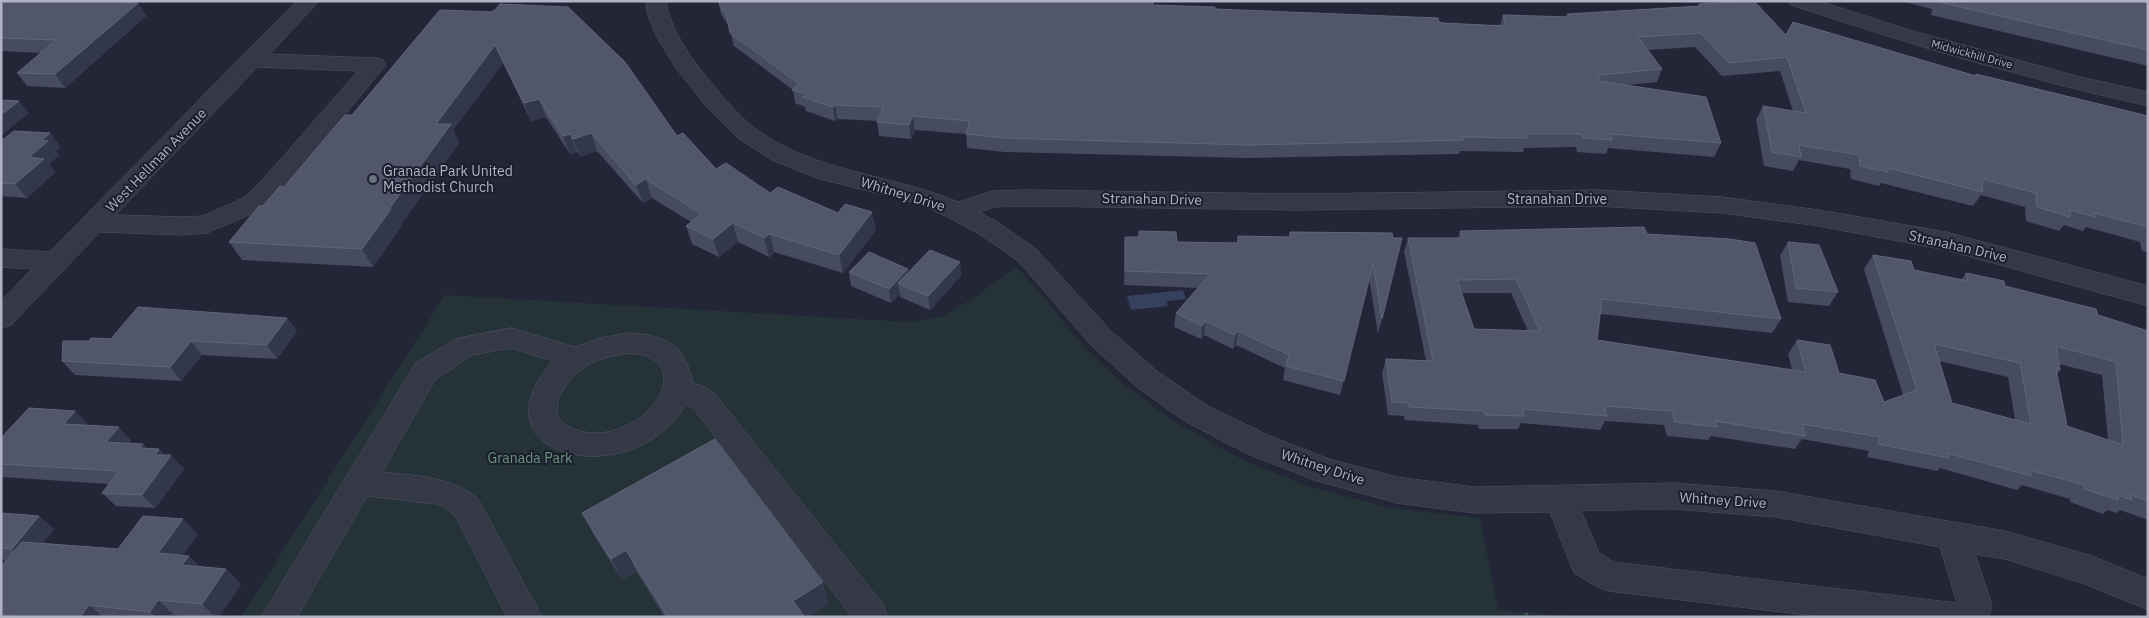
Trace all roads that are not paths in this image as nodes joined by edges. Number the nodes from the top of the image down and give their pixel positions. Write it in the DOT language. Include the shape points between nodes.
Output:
graph roads {
  1 [pos="310,1"];
  2 [pos="656,1"];
  3 [pos="1798,1"];
  4 [pos="251,60"];
  5 [pos="2148,99"];
  6 [pos="957,211"];
  7 [pos="95,223"];
  8 [pos="1,258"];
  9 [pos="57,262"];
  10 [pos="2148,296"];
  11 [pos="1,318"];
  12 [pos="577,358"];
  13 [pos="678,391"];
  14 [pos="359,482"];
  15 [pos="1561,500"];
  16 [pos="1952,535"];
  17 [pos="2148,595"];
  18 [pos="870,614"];
  19 [pos="1967,616"];
  20 [pos="278,617"];
  21 [pos="525,617"];
  1 -- 4 [label="street, West Hellman Avenue"];
  2 -- 6 [label="street, Whitney Drive" via="667,35 686,67 747,134 783,156 826,172 924,197"];
  3 -- 5 [label="street, Midwickhill Drive" via="1901,35 2076,83"];
  4 -- 7 [label="street, West Hellman Avenue"];
  4 -- 7 [label="street" via="375,65 254,204 207,224"];
  6 -- 10 [label="street, Stranahan Drive" via="993,199 1026,198 1297,202 1597,198 1722,205 1819,218 1946,241"];
  6 -- 15 [label="street, Whitney Drive" via="1027,255 1101,338 1148,380 1196,414 1325,471 1397,490 1474,500"];
  7 -- 9 [label="street, West Hellman Avenue"];
  8 -- 9 [label="street"];
  9 -- 11 [label="street, West Hellman Avenue"];
  12 -- 13 [label="street" via="602,347 627,343 651,346 669,356 678,372"];
  12 -- 13 [label="street" via="556,374 544,393 542,413 550,430 568,442 593,446 621,441 647,429 667,412"];
  12 -- 14 [label="street" via="510,338 465,346 425,372"];
  13 -- 18 [label="street" via="695,395 705,402"];
  14 -- 20 [label="street"];
  14 -- 21 [label="street" via="436,491 454,497 467,508"];
  15 -- 16 [label="street, Whitney Drive" via="1674,496 1776,504"];
  15 -- 19 [label="street" via="1586,564 1608,576"];
  16 -- 17 [label="street, Whitney Drive" via="2005,545 2092,570"];
  16 -- 19 [label="street" via="1975,605"];
}
